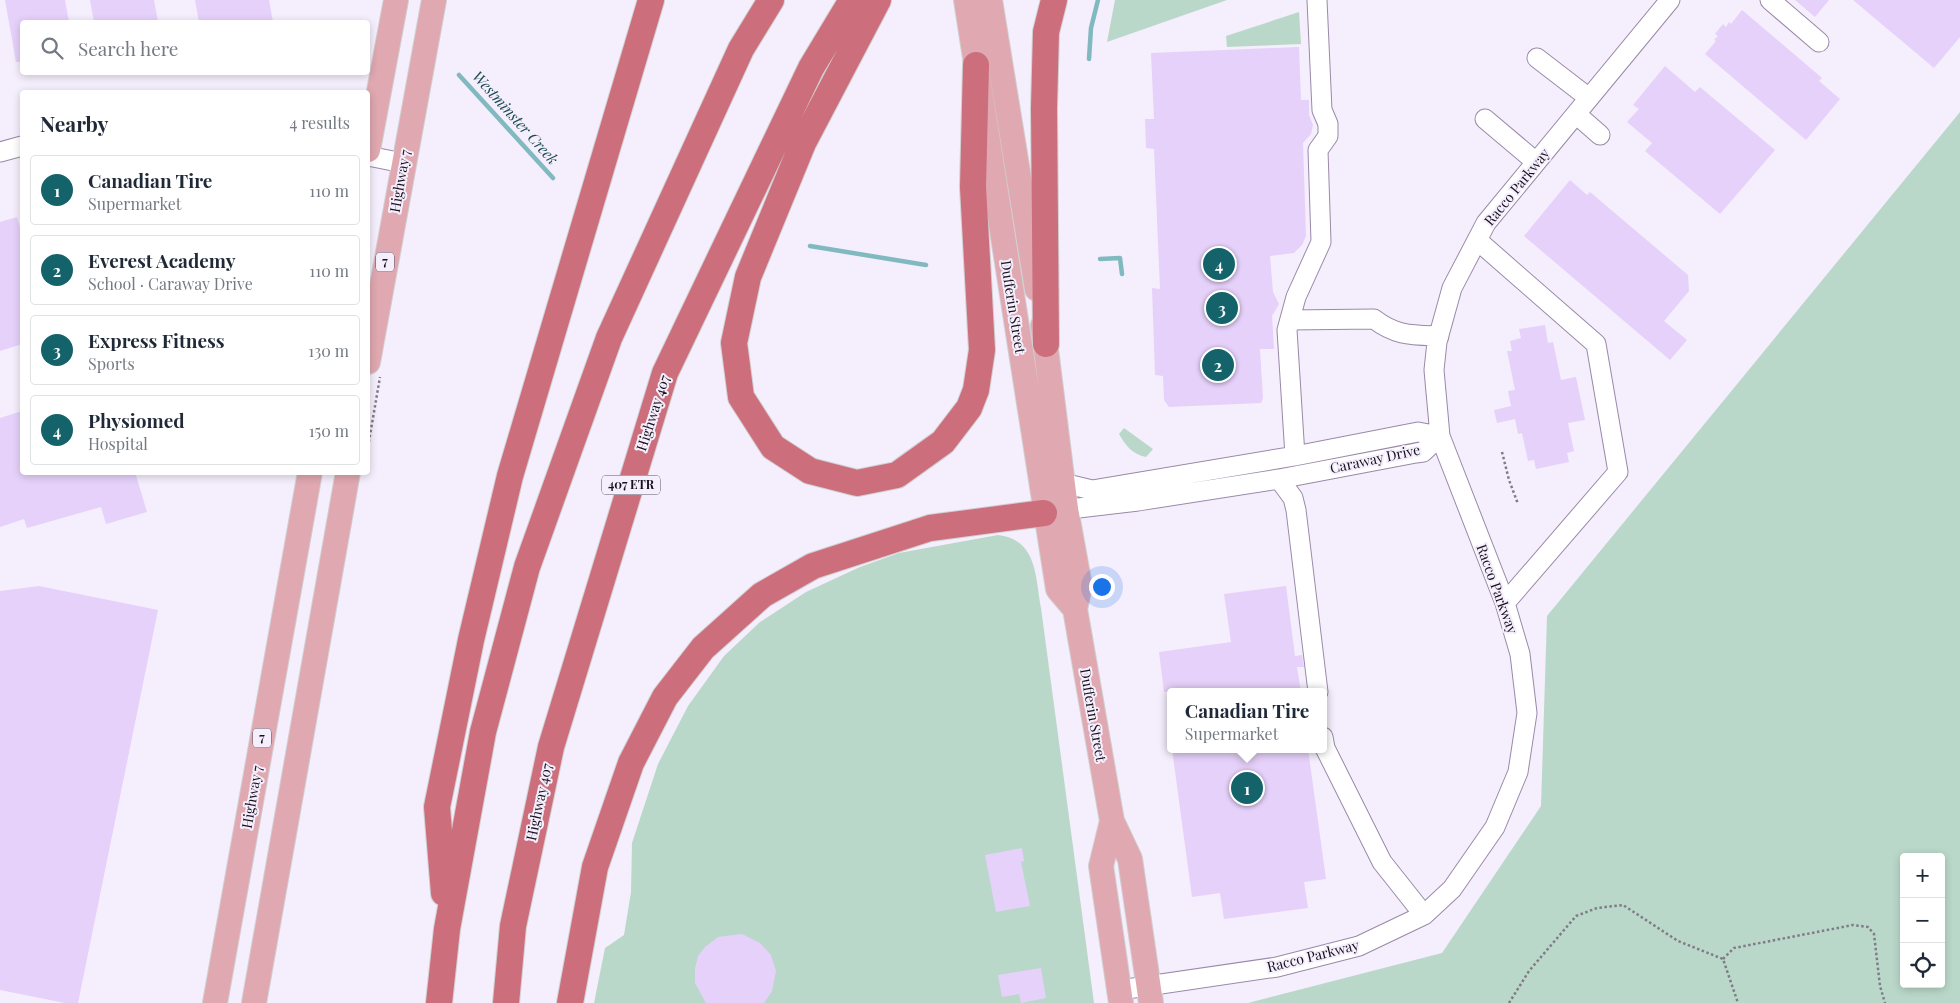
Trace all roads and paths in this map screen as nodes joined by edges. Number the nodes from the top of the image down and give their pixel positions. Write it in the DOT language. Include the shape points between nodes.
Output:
graph roads {
  1 [pos="396,0"];
  2 [pos="434,0"];
  3 [pos="651,0"];
  4 [pos="771,0"];
  5 [pos="852,0"];
  6 [pos="878,0"];
  7 [pos="966,0"];
  8 [pos="990,0"];
  9 [pos="1054,0"];
  10 [pos="1318,0"];
  11 [pos="1670,0"];
  12 [pos="1770,0"];
  13 [pos="1819,42"];
  14 [pos="1537,58"];
  15 [pos="976,65"];
  16 [pos="1589,98"];
  17 [pos="1576,114"];
  18 [pos="1485,119"];
  19 [pos="1600,135"];
  20 [pos="370,139"];
  21 [pos="20,147"];
  22 [pos="0,152"];
  23 [pos="370,156"];
  24 [pos="1536,162"];
  25 [pos="403,163"];
  26 [pos="1477,240"];
  27 [pos="1290,320"];
  28 [pos="1439,336"];
  29 [pos="1046,344"];
  30 [pos="370,351"];
  31 [pos="1440,436"];
  32 [pos="1502,452"];
  33 [pos="1295,456"];
  34 [pos="309,475"];
  35 [pos="347,475"];
  36 [pos="1279,479"];
  37 [pos="1063,483"];
  38 [pos="1518,504"];
  39 [pos="1055,511"];
  40 [pos="1505,603"];
  41 [pos="1318,688"];
  42 [pos="1327,752"];
  43 [pos="1112,821"];
  44 [pos="1424,915"];
  45 [pos="447,929"];
  46 [pos="1723,959"];
  47 [pos="1149,994"];
  48 [pos="1121,997"];
  49 [pos="215,1003"];
  50 [pos="254,1003"];
  51 [pos="438,1003"];
  52 [pos="506,1003"];
  53 [pos="570,1003"];
  54 [pos="1509,1003"];
  55 [pos="1738,1003"];
  56 [pos="1885,1003"];
  1 -- 20 [label="main road"];
  2 -- 25 [label="main road, Highway 7 / 7"];
  3 -- 45 [label="highway" via="510,476 471,640 437,807"];
  4 -- 45 [label="highway" via="741,49 609,338 527,567 483,732"];
  5 -- 52 [label="highway, Highway 407 / 407 ETR" via="811,68 665,373 551,747 513,926"];
  6 -- 15 [label="highway" via="803,143 748,277 734,343 741,397 772,447 810,471 857,483 897,474 943,442 969,408 976,390 982,350 973,187"];
  7 -- 15 [label="main road, Dufferin Street"];
  8 -- 29 [label="main road, Dufferin Street"];
  9 -- 29 [label="highway" via="1046,32 1044,108"];
  10 -- 27 [label="street" via="1322,110 1328,120 1328,136 1318,150 1321,242 1296,297"];
  11 -- 16 [label="street, Racco Parkway"];
  12 -- 13 [label="street"];
  14 -- 16 [label="street"];
  15 -- 39 [label="main road, Dufferin Street"];
  16 -- 17 [label="street, Racco Parkway"];
  17 -- 19 [label="street"];
  17 -- 24 [label="street, Racco Parkway"];
  18 -- 24 [label="street"];
  21 -- 22 [label="street"];
  23 -- 25 [label="street"];
  24 -- 26 [label="street, Racco Parkway" via="1486,223"];
  25 -- 30 [label="main road, Highway 7 / 7"];
  26 -- 28 [label="street, Racco Parkway" via="1452,288"];
  26 -- 40 [label="street" via="1596,344 1618,472"];
  27 -- 28 [label="street" via="1374,319 1399,334"];
  27 -- 33 [label="street" via="1287,330"];
  28 -- 31 [label="street, Racco Parkway" via="1434,370"];
  29 -- 37 [label="main road, Dufferin Street"];
  31 -- 33 [label="street, Caraway Drive" via="1418,432"];
  31 -- 36 [label="street, Caraway Drive" via="1422,452"];
  31 -- 40 [label="street, Racco Parkway"];
  32 -- 38 [label="path"];
  33 -- 37 [label="street, Caraway Drive" via="1092,490"];
  34 -- 49 [label="main road, Highway 7 / 7"];
  35 -- 50 [label="main road"];
  36 -- 39 [label="street, Caraway Drive"];
  36 -- 41 [label="street" via="1293,498 1296,510"];
  37 -- 39 [label="main road, Dufferin Street"];
  39 -- 43 [label="main road, Dufferin Street" via="1058,589 1075,608"];
  39 -- 53 [label="highway" via="930,528 813,566 762,595 703,648 665,697 631,763 595,867"];
  40 -- 44 [label="street, Racco Parkway" via="1520,654 1527,712 1518,772 1495,828 1452,889"];
  42 -- 44 [label="street" via="1382,862"];
  43 -- 47 [label="main road, Dufferin Street" via="1130,859"];
  43 -- 48 [label="main road, Dufferin Street" via="1101,866"];
  44 -- 47 [label="street, Racco Parkway" via="1359,946"];
  45 -- 51 [label="highway"];
  46 -- 54 [label="path" via="1678,941 1623,905 1597,908 1576,916 1529,971"];
  46 -- 55 [label="path"];
  46 -- 56 [label="path" via="1734,948 1853,925 1868,927 1874,934"];
  47 -- 48 [label="street, Racco Parkway"];
}
